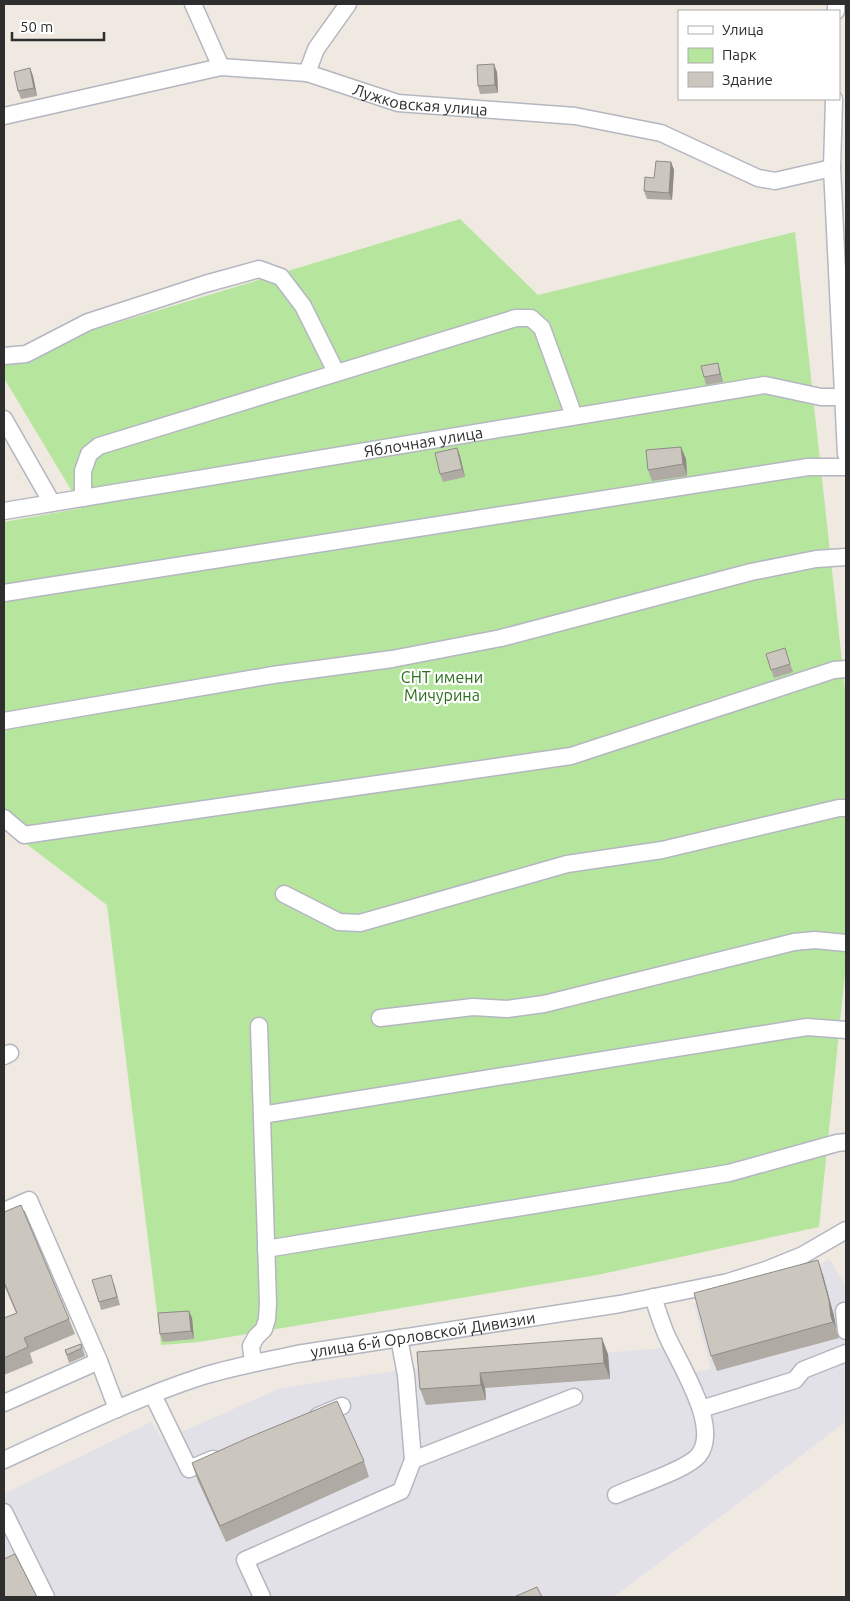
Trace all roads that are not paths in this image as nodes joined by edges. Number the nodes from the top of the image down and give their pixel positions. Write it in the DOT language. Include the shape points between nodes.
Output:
graph roads {
  1 [pos="193,4"];
  2 [pos="348,4"];
  3 [pos="221,67"];
  4 [pos="307,73"];
  5 [pos="834,100"];
  6 [pos="4,116"];
  7 [pos="832,168"];
  8 [pos="841,234"];
  9 [pos="4,356"];
  10 [pos="336,372"];
  11 [pos="843,397"];
  12 [pos="574,416"];
  13 [pos="4,419"];
  14 [pos="846,454"];
  15 [pos="846,467"];
  16 [pos="84,498"];
  17 [pos="52,503"];
  18 [pos="4,511"];
  19 [pos="846,558"];
  20 [pos="4,592"];
  21 [pos="846,669"];
  22 [pos="4,721"];
  23 [pos="846,808"];
  24 [pos="4,818"];
  25 [pos="284,894"];
  26 [pos="846,943"];
  27 [pos="380,1018"];
  28 [pos="260,1026"];
  29 [pos="846,1030"];
  30 [pos="262,1115"];
  31 [pos="846,1142"];
  32 [pos="4,1212"];
  33 [pos="846,1230"];
  34 [pos="266,1249"];
  35 [pos="653,1297"];
  36 [pos="844,1311"];
  37 [pos="846,1331"];
  38 [pos="399,1338"];
  39 [pos="846,1353"];
  40 [pos="99,1361"];
  41 [pos="253,1363"];
  42 [pos="153,1395"];
  43 [pos="574,1397"];
  44 [pos="4,1403"];
  45 [pos="342,1406"];
  46 [pos="118,1409"];
  47 [pos="702,1409"];
  48 [pos="306,1421"];
  49 [pos="225,1454"];
  50 [pos="4,1460"];
  51 [pos="413,1460"];
  52 [pos="616,1495"];
  53 [pos="4,1512"];
  54 [pos="46,1597"];
  55 [pos="262,1597"];
  1 -- 3 [label="street"];
  2 -- 4 [label="street" via="316,49"];
  3 -- 4 [label="street, Лужковская улица"];
  3 -- 6 [label="street, Лужковская улица"];
  4 -- 7 [label="street, Лужковская улица" via="398,103 575,116 662,133 758,178 776,181"];
  5 -- 7 [label="street"];
  7 -- 8 [label="street"];
  8 -- 11 [label="street"];
  9 -- 10 [label="street" via="26,354 88,322 259,269 282,278 303,306"];
  10 -- 12 [label="street" via="516,318 531,318 542,328"];
  10 -- 16 [label="street" via="99,446 90,454 84,471"];
  11 -- 12 [label="street, Яблочная улица" via="821,397 765,385"];
  11 -- 14 [label="street"];
  12 -- 16 [label="street, Яблочная улица"];
  13 -- 17 [label="street"];
  15 -- 20 [label="street" via="808,467"];
  16 -- 17 [label="street, Яблочная улица"];
  17 -- 18 [label="street, Яблочная улица"];
  19 -- 22 [label="street" via="816,559 751,572 501,638 410,656 273,675"];
  21 -- 24 [label="street" via="834,670 571,756 24,835"];
  23 -- 25 [label="street" via="662,850 567,864 360,922 339,922"];
  26 -- 27 [label="street" via="794,942 544,1004 507,1009 473,1007"];
  28 -- 30 [label="street"];
  29 -- 30 [label="street" via="807,1027"];
  30 -- 34 [label="street"];
  31 -- 34 [label="street" via="729,1173"];
  32 -- 40 [label="street" via="29,1200"];
  33 -- 35 [label="street, улица 6-й Орловской Дивизии" via="804,1255 766,1270 728,1282"];
  34 -- 41 [label="street" via="267,1319 264,1329 251,1346"];
  35 -- 38 [label="street, улица 6-й Орловской Дивизии"];
  35 -- 47 [label="street" via="665,1333"];
  36 -- 37 [label="street"];
  38 -- 41 [label="street, улица 6-й Орловской Дивизии"];
  38 -- 51 [label="street" via="406,1375"];
  39 -- 47 [label="street" via="803,1370 795,1380"];
  40 -- 44 [label="street"];
  40 -- 46 [label="street"];
  41 -- 42 [label="street, улица 6-й Орловской Дивизии" via="200,1377"];
  42 -- 46 [label="street, улица 6-й Орловской Дивизии"];
  42 -- 49 [label="street" via="189,1469"];
  43 -- 51 [label="street"];
  45 -- 48 [label="street"];
  46 -- 50 [label="street, улица 6-й Орловской Дивизии"];
  47 -- 52 [label="street" via="705,1426 699,1454 685,1465"];
  51 -- 55 [label="street" via="401,1491 245,1560"];
  53 -- 54 [label="street"];
}
